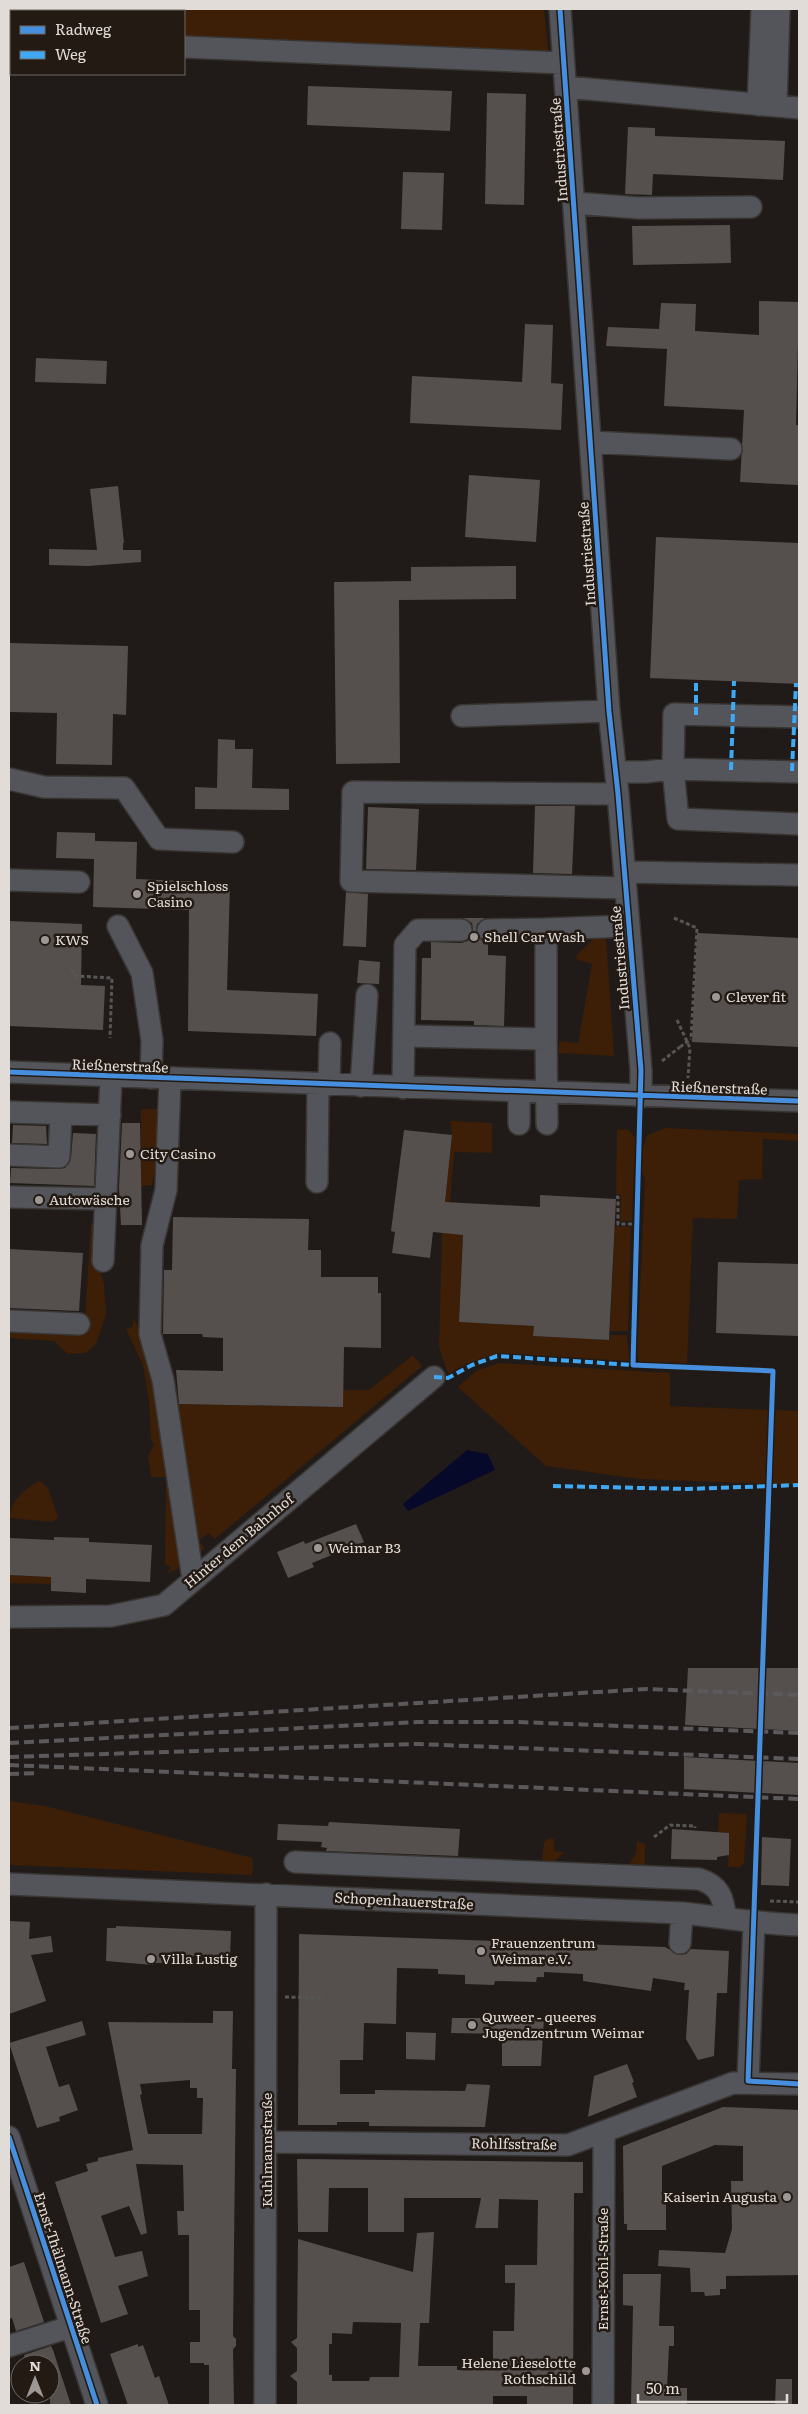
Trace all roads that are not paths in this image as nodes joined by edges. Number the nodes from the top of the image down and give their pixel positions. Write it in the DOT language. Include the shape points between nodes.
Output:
graph roads {
  1 [pos="560,9"];
  2 [pos="762,9"];
  3 [pos="779,9"];
  4 [pos="185,46"];
  5 [pos="564,63"];
  6 [pos="566,88"];
  7 [pos="767,106"];
  8 [pos="799,108"];
  9 [pos="574,203"];
  10 [pos="751,207"];
  11 [pos="590,442"];
  12 [pos="731,449"];
  13 [pos="609,711"];
  14 [pos="462,716"];
  15 [pos="799,717"];
  16 [pos="673,769"];
  17 [pos="616,772"];
  18 [pos="799,772"];
  19 [pos="9,779"];
  20 [pos="618,794"];
  21 [pos="799,824"];
  22 [pos="233,842"];
  23 [pos="799,875"];
  24 [pos="9,880"];
  25 [pos="625,880"];
  26 [pos="79,882"];
  27 [pos="118,926"];
  28 [pos="628,926"];
  29 [pos="546,929"];
  30 [pos="461,930"];
  31 [pos="488,930"];
  32 [pos="367,995"];
  33 [pos="405,1036"];
  34 [pos="546,1040"];
  35 [pos="330,1043"];
  36 [pos="9,1072"];
  37 [pos="111,1076"];
  38 [pos="160,1079"];
  39 [pos="323,1085"];
  40 [pos="361,1086"];
  41 [pos="403,1088"];
  42 [pos="519,1092"];
  43 [pos="547,1093"];
  44 [pos="641,1097"];
  45 [pos="799,1102"];
  46 [pos="9,1112"];
  47 [pos="61,1114"];
  48 [pos="110,1115"];
  49 [pos="519,1124"];
  50 [pos="547,1124"];
  51 [pos="9,1155"];
  52 [pos="317,1182"];
  53 [pos="9,1197"];
  54 [pos="106,1199"];
  55 [pos="103,1261"];
  56 [pos="9,1321"];
  57 [pos="79,1324"];
  58 [pos="434,1376"];
  59 [pos="193,1580"];
  60 [pos="9,1617"];
  61 [pos="295,1862"];
  62 [pos="9,1884"];
  63 [pos="266,1894"];
  64 [pos="682,1913"];
  65 [pos="724,1917"];
  66 [pos="754,1923"];
  67 [pos="799,1925"];
  68 [pos="680,1943"];
  69 [pos="748,2082"];
  70 [pos="799,2084"];
  71 [pos="604,2133"];
  72 [pos="9,2137"];
  73 [pos="267,2142"];
  74 [pos="70,2328"];
  75 [pos="9,2346"];
  76 [pos="96,2405"];
  77 [pos="265,2405"];
  78 [pos="603,2405"];
  1 -- 5 [label="street, Industriestraße"];
  2 -- 7 [label="street"];
  3 -- 7 [label="street"];
  4 -- 5 [label="street"];
  5 -- 6 [label="street, Industriestraße"];
  6 -- 7 [label="street"];
  6 -- 9 [label="street, Industriestraße"];
  7 -- 8 [label="street"];
  9 -- 10 [label="street" via="639,208"];
  9 -- 11 [label="street, Industriestraße"];
  11 -- 12 [label="street"];
  11 -- 13 [label="street, Industriestraße"];
  13 -- 14 [label="street"];
  13 -- 17 [label="street, Industriestraße"];
  15 -- 16 [label="street" via="674,714"];
  16 -- 17 [label="street"];
  16 -- 18 [label="street"];
  16 -- 21 [label="street" via="678,819"];
  17 -- 20 [label="street, Industriestraße"];
  19 -- 22 [label="street" via="44,787 124,788 160,840"];
  20 -- 25 [label="street, Industriestraße"];
  20 -- 25 [label="street" via="353,792 351,881"];
  23 -- 25 [label="street"];
  24 -- 26 [label="street"];
  25 -- 28 [label="street, Industriestraße"];
  27 -- 38 [label="street" via="142,973"];
  28 -- 29 [label="street"];
  28 -- 44 [label="street, Industriestraße"];
  29 -- 31 [label="street"];
  29 -- 34 [label="street"];
  30 -- 33 [label="street" via="418,930 405,945"];
  32 -- 40 [label="street"];
  33 -- 34 [label="street"];
  33 -- 41 [label="street"];
  34 -- 43 [label="street"];
  35 -- 39 [label="street"];
  36 -- 37 [label="street, Rießnerstraße"];
  37 -- 38 [label="street, Rießnerstraße"];
  37 -- 48 [label="street"];
  38 -- 39 [label="street, Rießnerstraße"];
  38 -- 59 [label="street" via="166,1190 152,1245 150,1334 163,1380"];
  39 -- 40 [label="street, Rießnerstraße"];
  39 -- 52 [label="street"];
  40 -- 41 [label="street, Rießnerstraße"];
  41 -- 42 [label="street, Rießnerstraße"];
  42 -- 43 [label="street, Rießnerstraße"];
  42 -- 49 [label="street"];
  43 -- 44 [label="street, Rießnerstraße"];
  43 -- 50 [label="street"];
  44 -- 45 [label="street, Rießnerstraße"];
  46 -- 47 [label="street"];
  47 -- 48 [label="street"];
  47 -- 51 [label="street" via="59,1157"];
  48 -- 54 [label="street"];
  53 -- 54 [label="street"];
  54 -- 55 [label="street"];
  56 -- 57 [label="street"];
  58 -- 59 [label="street, Hinter dem Bahnhof"];
  59 -- 60 [label="street, Hinter dem Bahnhof" via="164,1605 120,1614"];
  61 -- 65 [label="street" via="699,1879 708,1882 721,1894"];
  62 -- 63 [label="street, Schopenhauerstraße"];
  63 -- 64 [label="street, Schopenhauerstraße"];
  63 -- 73 [label="street, Kuhlmannstraße"];
  64 -- 65 [label="street, Schopenhauerstraße"];
  64 -- 68 [label="street"];
  65 -- 66 [label="street, Schopenhauerstraße"];
  66 -- 67 [label="street, Schopenhauerstraße"];
  66 -- 69 [label="street"];
  69 -- 70 [label="street, Rohlfsstraße"];
  69 -- 71 [label="street, Rohlfsstraße" via="715,2088"];
  71 -- 73 [label="street, Rohlfsstraße" via="568,2145"];
  71 -- 78 [label="street, Ernst-Kohl-Straße"];
  72 -- 74 [label="street, Ernst-Thälmann-Straße"];
  73 -- 77 [label="street, Kuhlmannstraße"];
  74 -- 75 [label="street"];
  74 -- 76 [label="street, Ernst-Thälmann-Straße"];
}
